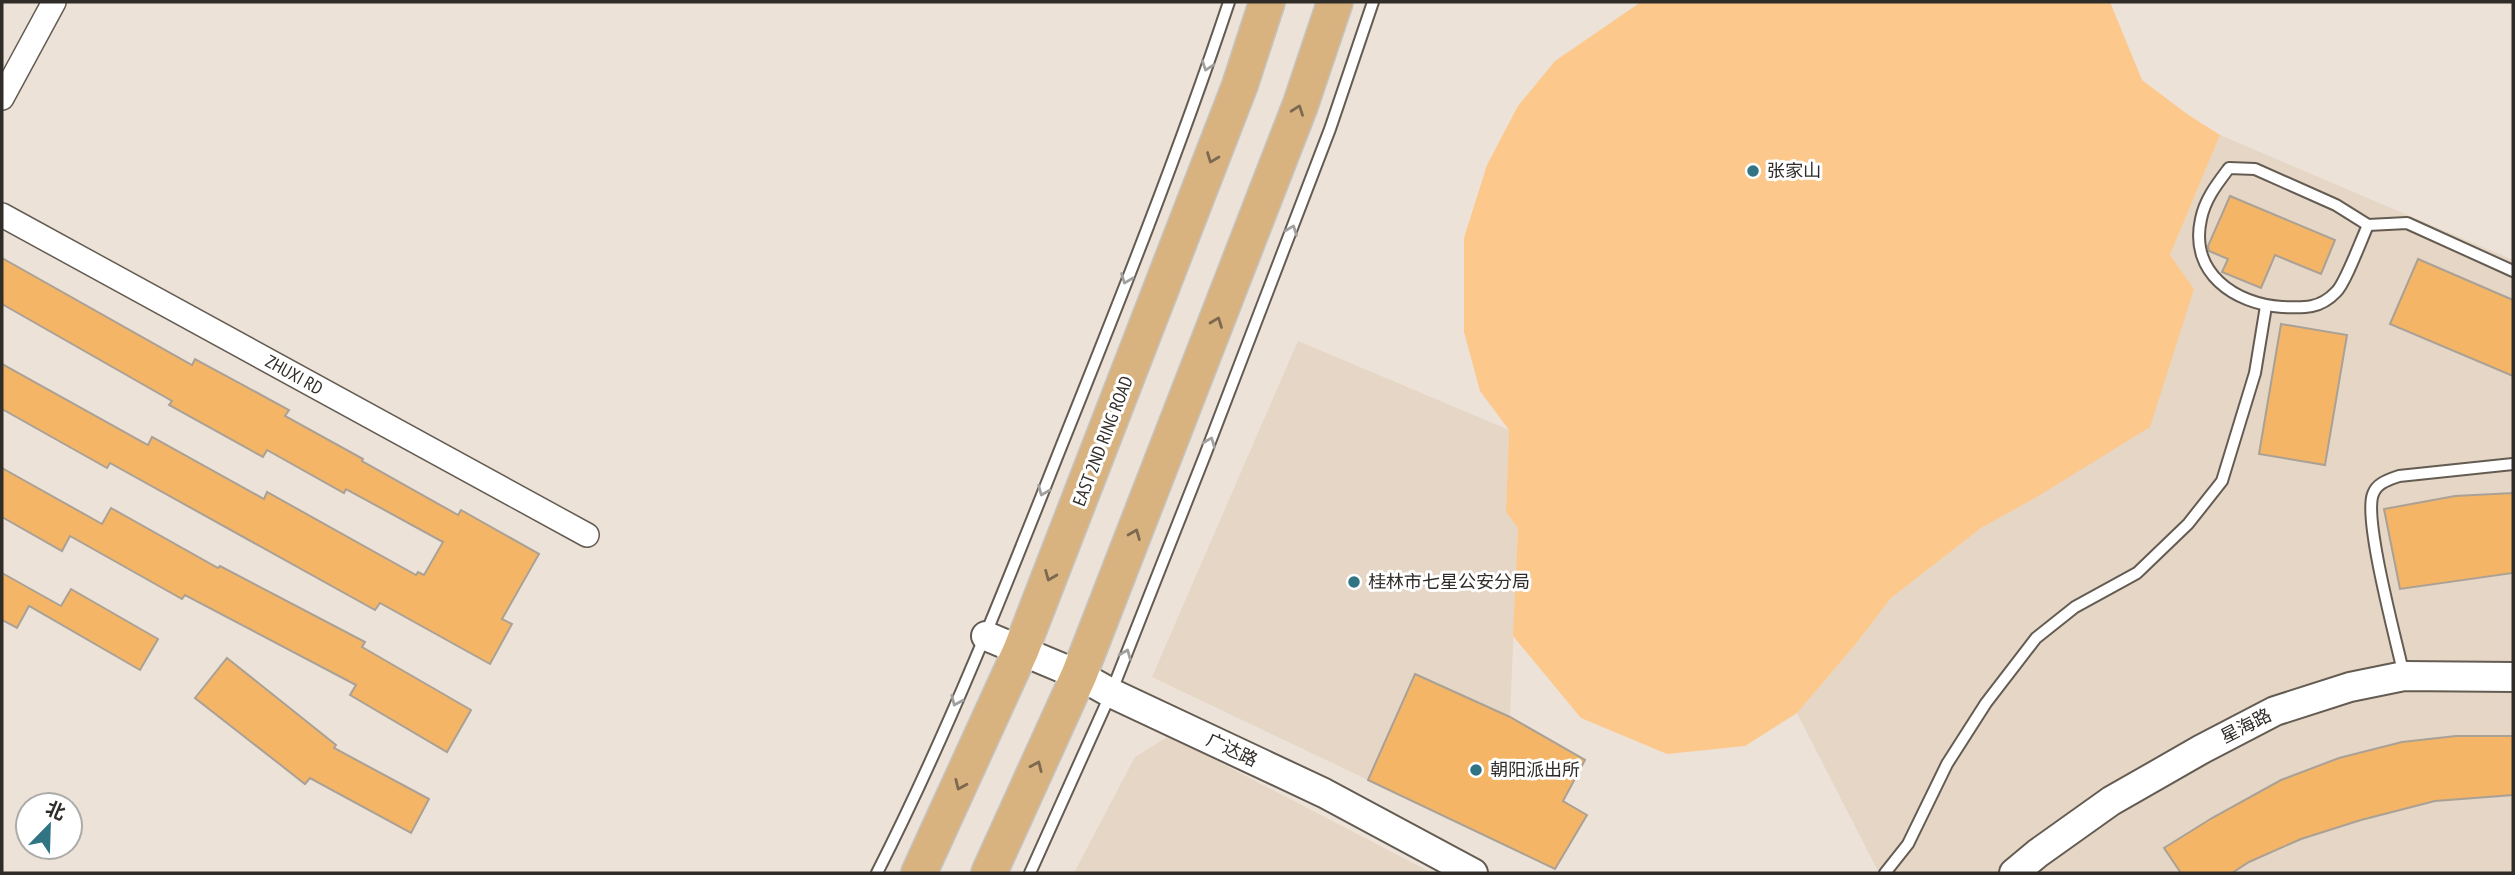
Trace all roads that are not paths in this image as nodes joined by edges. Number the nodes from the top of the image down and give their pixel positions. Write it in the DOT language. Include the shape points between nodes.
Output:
graph roads {
  1 [pos="54,2"];
  2 [pos="1228,2"];
  3 [pos="1268,2"];
  4 [pos="1335,2"];
  5 [pos="1373,2"];
  6 [pos="2,99"];
  7 [pos="2,215"];
  8 [pos="2368,225"];
  9 [pos="2513,271"];
  10 [pos="2266,306"];
  11 [pos="2513,464"];
  12 [pos="587,536"];
  13 [pos="986,636"];
  14 [pos="1021,650"];
  15 [pos="1079,675"];
  16 [pos="2404,676"];
  17 [pos="2513,677"];
  18 [pos="1111,694"];
  19 [pos="877,873"];
  20 [pos="919,873"];
  21 [pos="989,873"];
  22 [pos="1030,873"];
  23 [pos="1473,873"];
  24 [pos="1885,873"];
  25 [pos="2014,873"];
  1 -- 6 [label="street"];
  2 -- 13 [label="lane, one-way" via="1200,86"];
  3 -- 14 [label="main road, EAST 2ND RING ROAD, one-way"];
  15 -- 4 [label="main road, one-way" via="1300,106"];
  18 -- 5 [label="lane, one-way" via="1325,142"];
  7 -- 12 [label="street, ZHUXI RD"];
  8 -- 9 [label="lane" via="2407,223"];
  8 -- 10 [label="lane" via="2337,292 2311,309"];
  8 -- 10 [label="lane" via="2336,205 2255,169 2229,168 2211,191 2201,220 2199,245 2204,264 2238,297"];
  10 -- 24 [label="lane" via="2255,373 2222,481 2188,524 2137,573 2075,607 2036,638 1986,703 1947,764 1908,845"];
  11 -- 16 [label="lane" via="2399,476 2375,489 2370,510"];
  13 -- 14 [label="street, 广达路"];
  13 -- 19 [label="lane, one-way"];
  14 -- 15 [label="street, 广达路"];
  14 -- 20 [label="main road, EAST 2ND RING ROAD, one-way"];
  15 -- 18 [label="street, 广达路"];
  21 -- 15 [label="main road, one-way"];
  16 -- 17 [label="street, 星海路"];
  16 -- 25 [label="street, 星海路" via="2350,687 2276,711 2111,801"];
  18 -- 22 [label="lane"];
  18 -- 23 [label="street, 广达路" via="1324,793"];
}
